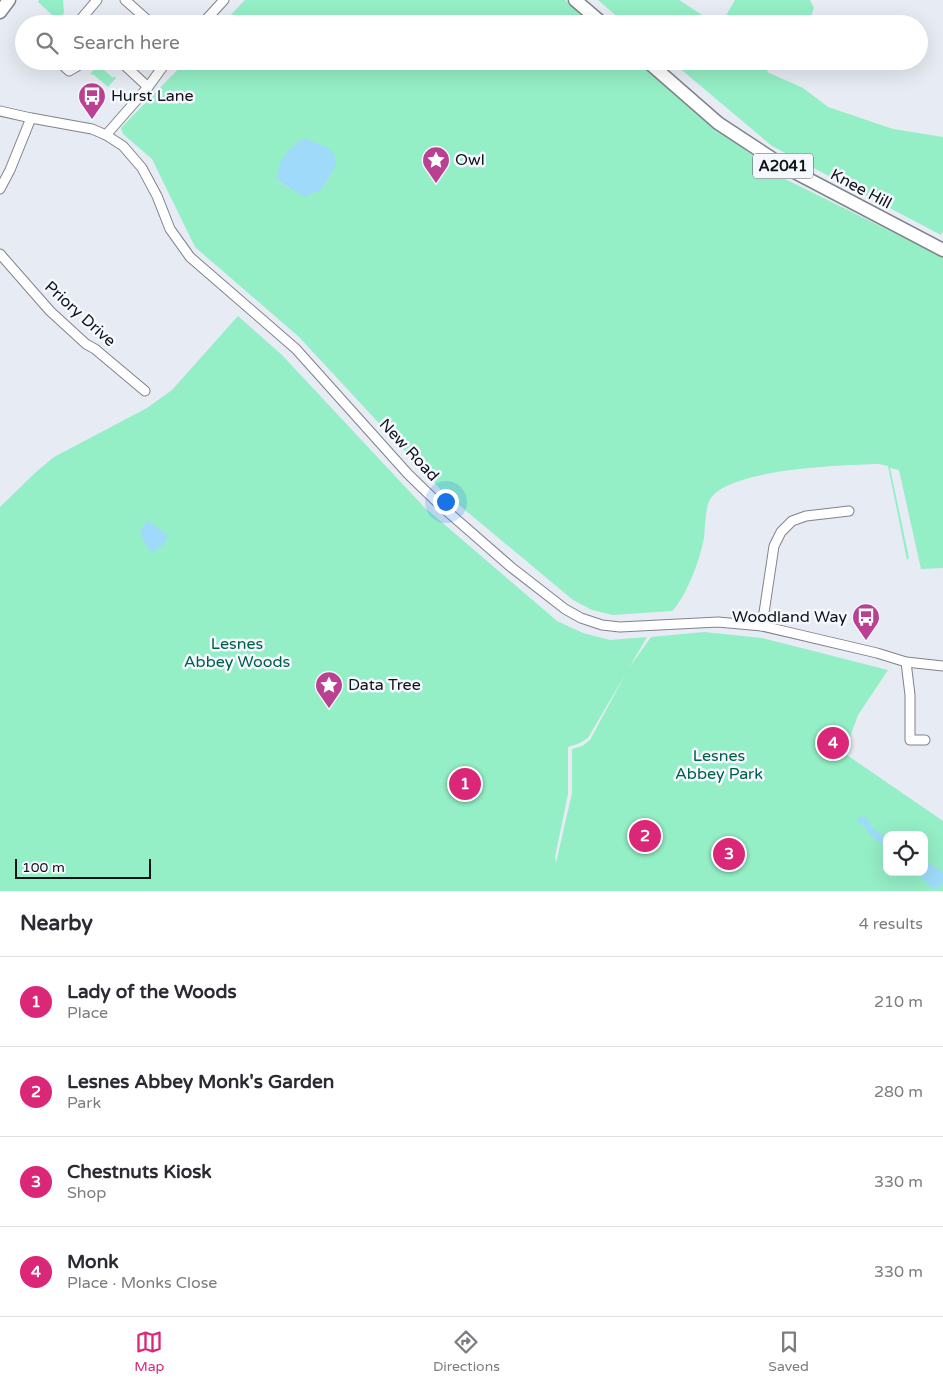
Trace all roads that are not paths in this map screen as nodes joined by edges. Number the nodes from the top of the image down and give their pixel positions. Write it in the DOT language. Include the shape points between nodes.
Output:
graph roads {
  1 [pos="10,0"];
  2 [pos="97,0"];
  3 [pos="125,0"];
  4 [pos="224,0"];
  5 [pos="575,0"];
  6 [pos="0,12"];
  7 [pos="83,15"];
  8 [pos="142,15"];
  9 [pos="210,15"];
  10 [pos="592,15"];
  11 [pos="130,70"];
  12 [pos="160,70"];
  13 [pos="657,70"];
  14 [pos="148,86"];
  15 [pos="0,111"];
  16 [pos="31,118"];
  17 [pos="106,134"];
  18 [pos="0,189"];
  19 [pos="943,250"];
  20 [pos="0,254"];
  21 [pos="144,392"];
  22 [pos="849,511"];
  23 [pos="762,626"];
  24 [pos="906,662"];
  25 [pos="943,666"];
  26 [pos="925,740"];
  1 -- 6 [label="main road"];
  2 -- 7 [label="street"];
  3 -- 8 [label="street"];
  4 -- 9 [label="street"];
  5 -- 10 [label="main road"];
  11 -- 14 [label="street"];
  12 -- 14 [label="street"];
  13 -- 19 [label="main road, Knee Hill / A2041" via="718,123 785,167"];
  14 -- 17 [label="street"];
  15 -- 16 [label="street, New Road"];
  16 -- 17 [label="street, New Road"];
  16 -- 18 [label="street"];
  17 -- 23 [label="street, New Road" via="142,168 170,229 190,257 296,349 440,505 551,598 582,618 602,625 718,622"];
  20 -- 21 [label="street, Priory Drive" via="50,311"];
  22 -- 23 [label="street" via="806,516 792,521 781,532 774,546"];
  23 -- 24 [label="street, New Road"];
  24 -- 25 [label="street, New Road"];
  24 -- 26 [label="street" via="910,740"];
}
